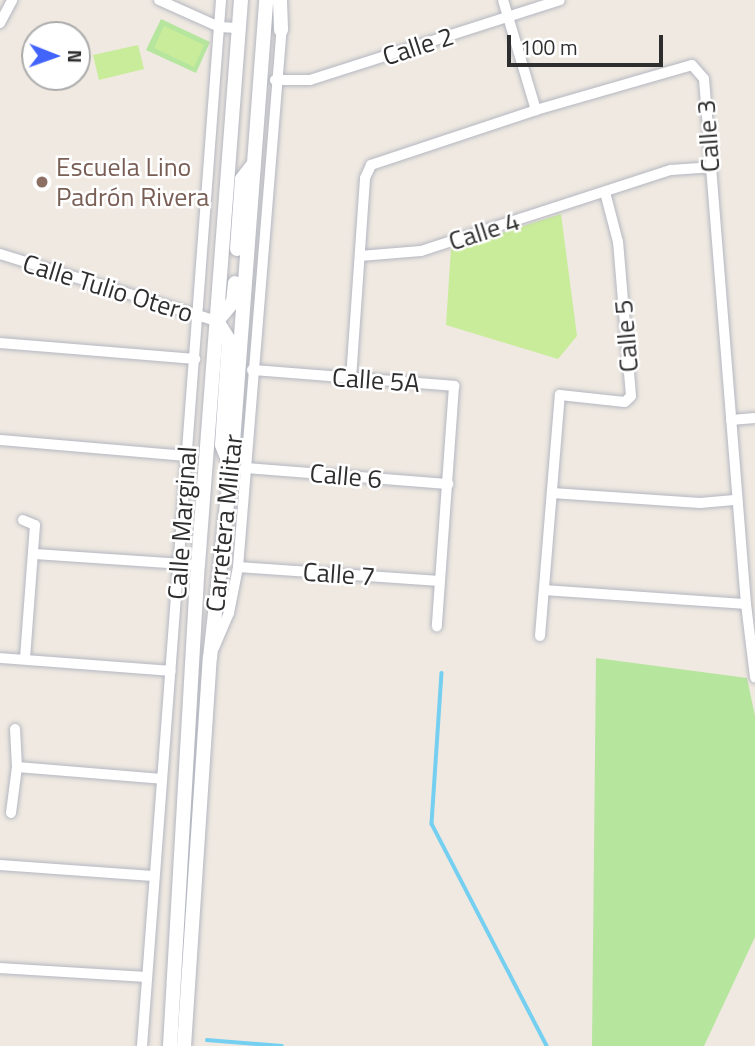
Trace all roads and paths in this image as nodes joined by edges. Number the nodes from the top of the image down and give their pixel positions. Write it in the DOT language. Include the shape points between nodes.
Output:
graph roads {
  1 [pos="12,0"];
  2 [pos="159,0"];
  3 [pos="221,0"];
  4 [pos="240,0"];
  5 [pos="265,0"];
  6 [pos="280,0"];
  7 [pos="285,0"];
  8 [pos="502,0"];
  9 [pos="560,0"];
  10 [pos="508,17"];
  11 [pos="0,23"];
  12 [pos="219,27"];
  13 [pos="239,28"];
  14 [pos="281,30"];
  15 [pos="275,80"];
  16 [pos="536,110"];
  17 [pos="253,164"];
  18 [pos="710,167"];
  19 [pos="605,192"];
  20 [pos="0,254"];
  21 [pos="360,256"];
  22 [pos="198,317"];
  23 [pos="217,321"];
  24 [pos="0,343"];
  25 [pos="195,359"];
  26 [pos="252,370"];
  27 [pos="351,379"];
  28 [pos="755,418"];
  29 [pos="731,421"];
  30 [pos="0,440"];
  31 [pos="187,456"];
  32 [pos="238,469"];
  33 [pos="448,484"];
  34 [pos="552,493"];
  35 [pos="737,500"];
  36 [pos="23,520"];
  37 [pos="35,554"];
  38 [pos="179,564"];
  39 [pos="198,565"];
  40 [pos="238,567"];
  41 [pos="440,581"];
  42 [pos="545,590"];
  43 [pos="746,604"];
  44 [pos="437,626"];
  45 [pos="540,636"];
  46 [pos="0,658"];
  47 [pos="210,658"];
  48 [pos="25,659"];
  49 [pos="171,671"];
  50 [pos="755,677"];
  51 [pos="15,729"];
  52 [pos="17,767"];
  53 [pos="162,779"];
  54 [pos="11,813"];
  55 [pos="0,865"];
  56 [pos="153,876"];
  57 [pos="0,968"];
  58 [pos="146,977"];
  59 [pos="142,1046"];
  60 [pos="170,1046"];
  61 [pos="184,1046"];
  1 -- 11 [label="street"];
  2 -- 12 [label="street"];
  3 -- 12 [label="street, Calle Marginal"];
  4 -- 13 [label="main road, Carretera Militar"];
  5 -- 17 [label="main road, Carretera Militar"];
  6 -- 14 [label="main road"];
  7 -- 14 [label="street, Calle Marginal"];
  8 -- 10 [label="street"];
  9 -- 10 [label="street, Calle 2"];
  10 -- 15 [label="street, Calle 2" via="310,80"];
  10 -- 16 [label="street"];
  12 -- 13 [label="street"];
  12 -- 22 [label="street, Calle Marginal"];
  13 -- 23 [label="main road, Carretera Militar"];
  14 -- 15 [label="street, Calle Marginal"];
  15 -- 26 [label="street, Calle Marginal"];
  16 -- 18 [label="street, Calle 3" via="692,65 704,79"];
  16 -- 21 [label="street, Calle 3" via="371,165 365,178"];
  17 -- 23 [label="main road" via="242,179 233,302"];
  17 -- 32 [label="main road, Carretera Militar"];
  18 -- 19 [label="street, Calle 4" via="671,170"];
  18 -- 29 [label="street, Calle 3"];
  19 -- 21 [label="street, Calle 4" via="421,251"];
  19 -- 34 [label="street, Calle 5" via="618,242 631,396 625,402 560,395"];
  20 -- 22 [label="street, Calle Tulio Otero"];
  21 -- 27 [label="street, Calle 3"];
  22 -- 23 [label="street, Calle Tulio Otero"];
  22 -- 25 [label="street, Calle Marginal"];
  23 -- 32 [label="main road" via="229,340 222,445"];
  23 -- 39 [label="main road, Carretera Militar"];
  24 -- 25 [label="street"];
  25 -- 31 [label="street, Calle Marginal"];
  26 -- 27 [label="street, Calle 5A"];
  26 -- 32 [label="street, Calle Marginal"];
  27 -- 33 [label="street, Calle 5A" via="454,386"];
  28 -- 29 [label="street"];
  29 -- 35 [label="street, Calle 3"];
  30 -- 31 [label="street"];
  31 -- 38 [label="street, Calle Marginal"];
  32 -- 33 [label="street, Calle 6"];
  32 -- 40 [label="street, Calle Marginal"];
  32 -- 47 [label="main road, Carretera Militar"];
  33 -- 41 [label="street"];
  34 -- 35 [label="street" via="701,503"];
  34 -- 42 [label="street"];
  35 -- 43 [label="street, Calle 3"];
  36 -- 37 [label="street" via="35,525"];
  37 -- 38 [label="street"];
  37 -- 48 [label="street"];
  38 -- 39 [label="street"];
  38 -- 49 [label="street, Calle Marginal"];
  39 -- 60 [label="main road, Carretera Militar"];
  40 -- 41 [label="street, Calle 7"];
  40 -- 47 [label="street, Calle Marginal" via="229,613"];
  41 -- 44 [label="street"];
  42 -- 43 [label="street"];
  42 -- 45 [label="street"];
  43 -- 50 [label="street, Calle 3"];
  46 -- 48 [label="street"];
  47 -- 61 [label="main road, Carretera Militar"];
  48 -- 49 [label="street"];
  49 -- 53 [label="street, Calle Marginal"];
  51 -- 52 [label="street"];
  52 -- 53 [label="street"];
  52 -- 54 [label="street"];
  53 -- 56 [label="street, Calle Marginal"];
  55 -- 56 [label="street"];
  56 -- 58 [label="street, Calle Marginal"];
  57 -- 58 [label="street"];
  58 -- 59 [label="street, Calle Marginal"];
}
